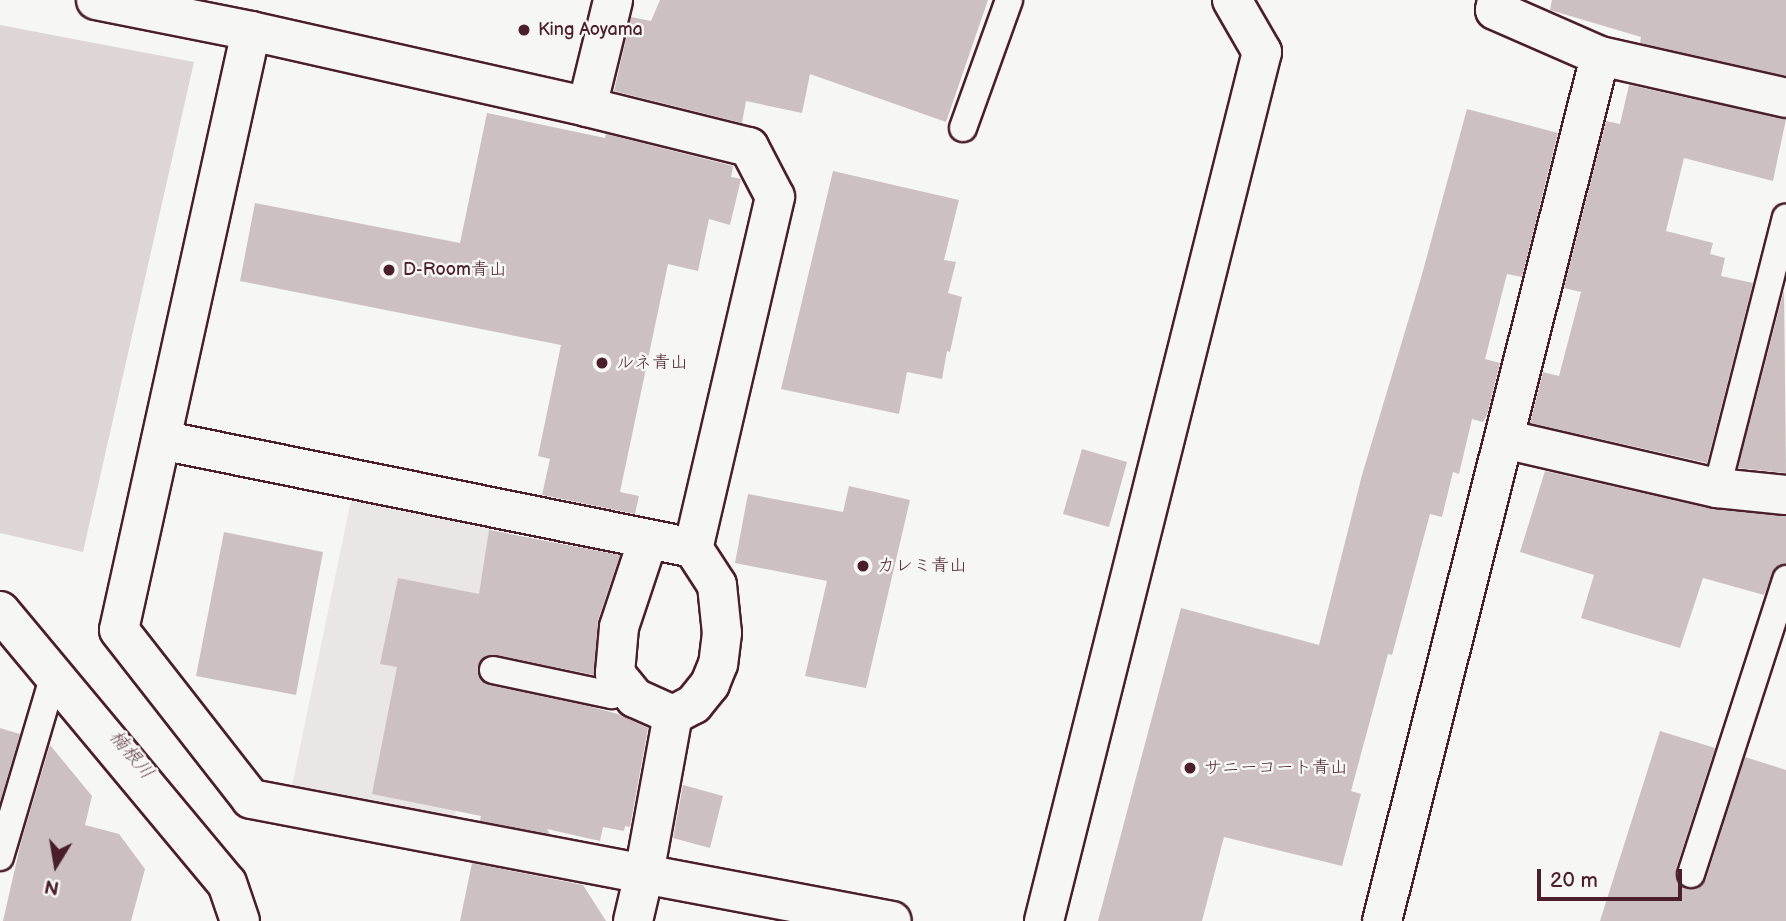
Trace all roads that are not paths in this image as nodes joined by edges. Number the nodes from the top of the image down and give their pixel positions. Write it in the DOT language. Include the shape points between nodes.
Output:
graph roads {
  1 [pos="96,0"];
  2 [pos="613,0"];
  3 [pos="1009,0"];
  4 [pos="1232,0"];
  5 [pos="1497,0"];
  6 [pos="251,31"];
  7 [pos="1600,56"];
  8 [pos="1786,98"];
  9 [pos="587,107"];
  10 [pos="963,128"];
  11 [pos="1786,218"];
  12 [pos="1504,439"];
  13 [pos="161,440"];
  14 [pos="1717,488"];
  15 [pos="1786,495"];
  16 [pos="648,540"];
  17 [pos="693,548"];
  18 [pos="1786,579"];
  19 [pos="0,611"];
  20 [pos="493,670"];
  21 [pos="54,675"];
  22 [pos="625,689"];
  23 [pos="673,715"];
  24 [pos="0,857"];
  25 [pos="643,874"];
  26 [pos="1691,874"];
  27 [pos="822,914"];
  28 [pos="240,921"];
  29 [pos="633,921"];
  30 [pos="892,921"];
  31 [pos="1044,921"];
  32 [pos="1382,921"];
  1 -- 6 [label="street"];
  2 -- 9 [label="street"];
  3 -- 10 [label="lane"];
  4 -- 31 [label="street" via="1262,52"];
  5 -- 7 [label="street" via="1495,10"];
  6 -- 9 [label="street"];
  6 -- 13 [label="street"];
  7 -- 8 [label="street"];
  7 -- 12 [label="street"];
  9 -- 17 [label="street" via="749,147 775,197"];
  11 -- 14 [label="lane"];
  12 -- 14 [label="street"];
  12 -- 32 [label="street"];
  13 -- 16 [label="street"];
  13 -- 25 [label="street" via="119,629 251,799"];
  14 -- 15 [label="street"];
  16 -- 17 [label="street"];
  16 -- 22 [label="street" via="631,584 615,651 615,673"];
  17 -- 23 [label="street" via="717,585 722,633 710,684 694,704"];
  18 -- 26 [label="lane"];
  19 -- 21 [label="street"];
  20 -- 22 [label="lane" via="612,695"];
  21 -- 24 [label="lane"];
  21 -- 28 [label="street" via="227,883"];
  22 -- 23 [label="street"];
  23 -- 25 [label="street"];
  25 -- 27 [label="street"];
  25 -- 29 [label="street"];
  27 -- 30 [label="street"];
}
